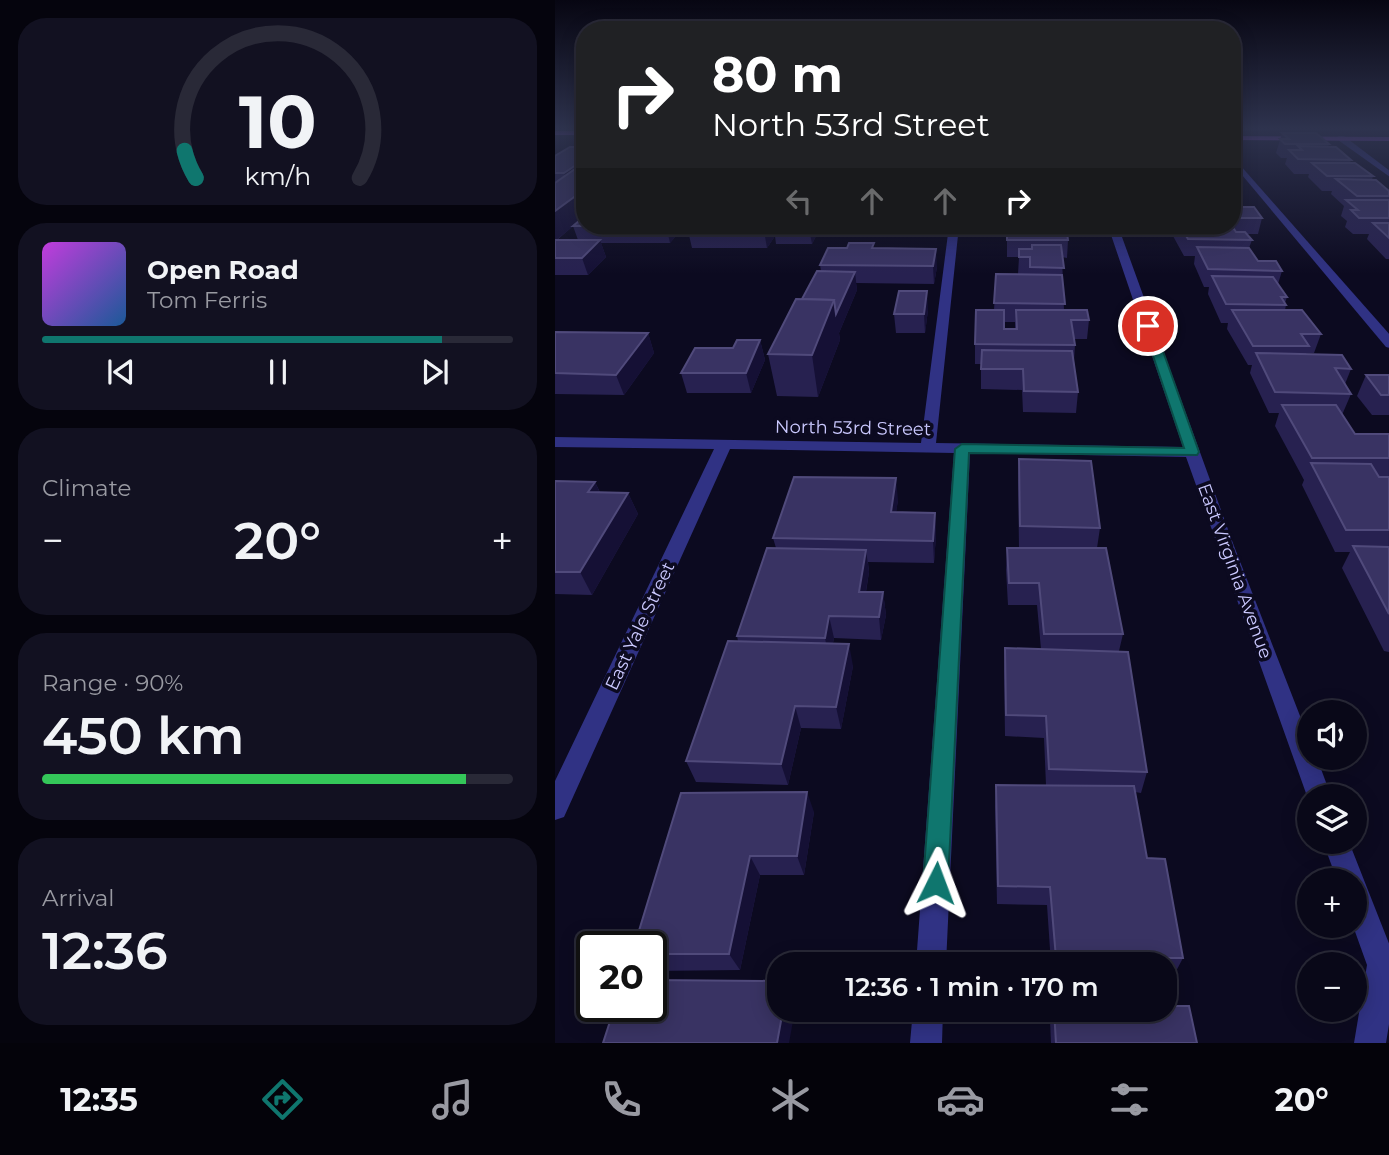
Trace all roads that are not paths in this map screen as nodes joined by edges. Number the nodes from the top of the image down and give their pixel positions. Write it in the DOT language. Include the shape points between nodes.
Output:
graph roads {
  1 [pos="1248,177"];
  2 [pos="954,235"];
  3 [pos="1116,235"];
  4 [pos="1389,344"];
  5 [pos="555,442"];
  6 [pos="724,445"];
  7 [pos="928,448"];
  8 [pos="962,449"];
  9 [pos="1192,452"];
  10 [pos="1315,784"];
  11 [pos="555,808"];
  12 [pos="1367,921"];
  13 [pos="932,952"];
  14 [pos="1386,967"];
  15 [pos="927,1022"];
  16 [pos="926,1043"];
  17 [pos="1370,1043"];
  1 -- 4 [label="street"];
  2 -- 7 [label="street"];
  3 -- 9 [label="street, East Virginia Avenue"];
  5 -- 6 [label="street, North 53rd Street"];
  6 -- 7 [label="street, North 53rd Street"];
  6 -- 11 [label="street, East Yale Street"];
  7 -- 8 [label="street, North 53rd Street"];
  8 -- 9 [label="street, North 53rd Street"];
  8 -- 13 [label="street"];
  9 -- 10 [label="street, East Virginia Avenue"];
  12 -- 14 [label="street"];
  14 -- 17 [label="street"];
  15 -- 16 [label="street"];
}
